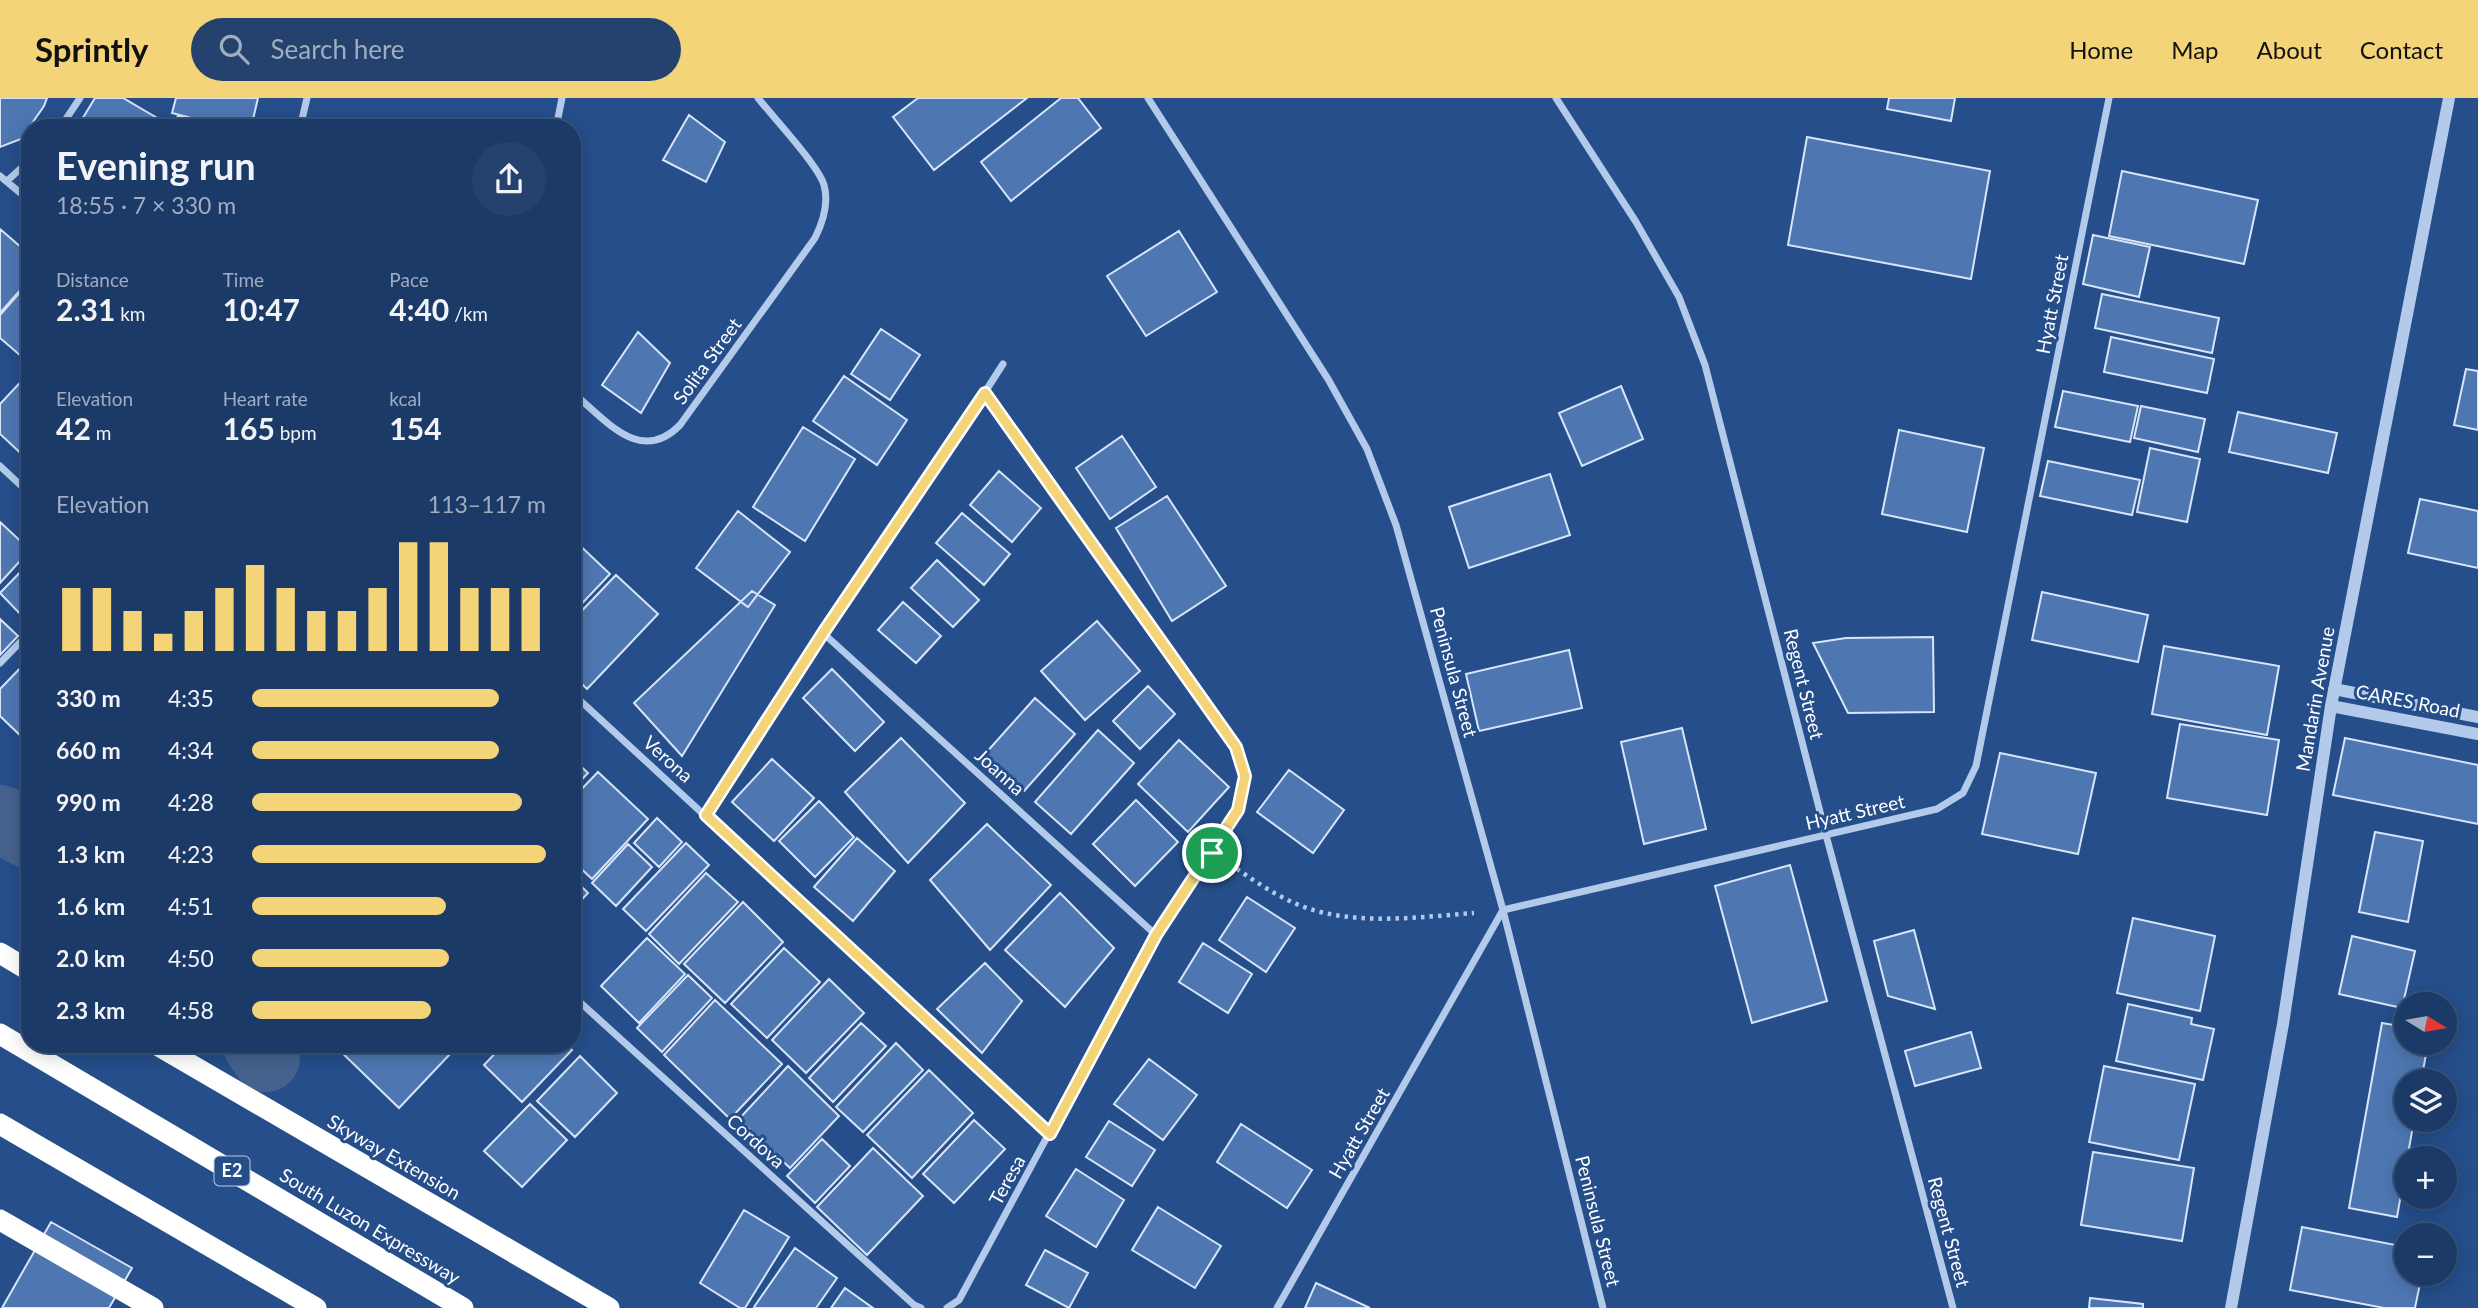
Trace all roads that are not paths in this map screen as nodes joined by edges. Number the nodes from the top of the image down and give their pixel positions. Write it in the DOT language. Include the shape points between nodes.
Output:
graph roads {
  1 [pos="80,98"];
  2 [pos="307,98"];
  3 [pos="562,98"];
  4 [pos="758,98"];
  5 [pos="1148,98"];
  6 [pos="1556,98"];
  7 [pos="2109,98"];
  8 [pos="2449,98"];
  9 [pos="66,119"];
  10 [pos="302,119"];
  11 [pos="558,119"];
  12 [pos="21,166"];
  13 [pos="4,178"];
  14 [pos="21,193"];
  15 [pos="1003,364"];
  16 [pos="985,393"];
  17 [pos="581,399"];
  18 [pos="2,471"];
  19 [pos="21,487"];
  20 [pos="823,633"];
  21 [pos="21,641"];
  22 [pos="0,663"];
  23 [pos="2334,689"];
  24 [pos="581,700"];
  25 [pos="2331,706"];
  26 [pos="2478,717"];
  27 [pos="2478,734"];
  28 [pos="706,815"];
  29 [pos="1826,835"];
  30 [pos="1503,911"];
  31 [pos="1156,935"];
  32 [pos="0,953"];
  33 [pos="21,966"];
  34 [pos="581,1003"];
  35 [pos="0,1034"];
  36 [pos="21,1046"];
  37 [pos="32,1053"];
  38 [pos="171,1053"];
  39 [pos="0,1124"];
  40 [pos="1050,1134"];
  41 [pos="0,1220"];
  42 [pos="153,1308"];
  43 [pos="316,1308"];
  44 [pos="463,1308"];
  45 [pos="609,1308"];
  46 [pos="921,1308"];
  47 [pos="947,1308"];
  48 [pos="1278,1308"];
  49 [pos="1603,1308"];
  50 [pos="1953,1308"];
  51 [pos="2231,1308"];
  1 -- 9 [label="street"];
  2 -- 10 [label="street"];
  3 -- 11 [label="street"];
  4 -- 17 [label="street, Solita Street" via="824,185 823,222 815,238 669,437 655,443 626,436"];
  5 -- 30 [label="street, Peninsula Street" via="1328,379 1367,449 1396,525"];
  6 -- 29 [label="street, Regent Street" via="1679,297 1705,365"];
  7 -- 29 [label="street, Hyatt Street" via="1976,766 1963,793 1937,809"];
  8 -- 23 [label="street, Mandarin Avenue"];
  12 -- 13 [label="street"];
  13 -- 14 [label="street"];
  15 -- 16 [label="street"];
  16 -- 20 [label="street"];
  16 -- 31 [label="street, Teresa" via="1236,747 1245,776 1238,810"];
  18 -- 19 [label="street"];
  20 -- 28 [label="street"];
  20 -- 31 [label="street, Joanna"];
  21 -- 22 [label="street"];
  23 -- 25 [label="street, Mandarin Avenue"];
  23 -- 26 [label="street, CARES Road"];
  24 -- 28 [label="street, Verona"];
  25 -- 27 [label="street, CARES Road"];
  25 -- 51 [label="street, Mandarin Avenue" via="2283,1024"];
  28 -- 40 [label="street, Verona"];
  29 -- 30 [label="street, Hyatt Street"];
  29 -- 50 [label="street, Regent Street"];
  30 -- 48 [label="street, Hyatt Street"];
  30 -- 49 [label="street, Peninsula Street"];
  31 -- 40 [label="street, Teresa"];
  32 -- 33 [label="highway"];
  34 -- 46 [label="street, Cordova"];
  35 -- 36 [label="highway, South Luzon Expressway / E2"];
  37 -- 44 [label="highway, South Luzon Expressway / E2"];
  38 -- 45 [label="highway, Skyway Extension"];
  39 -- 43 [label="highway"];
  40 -- 47 [label="street, Teresa" via="959,1300"];
  41 -- 42 [label="highway"];
}
